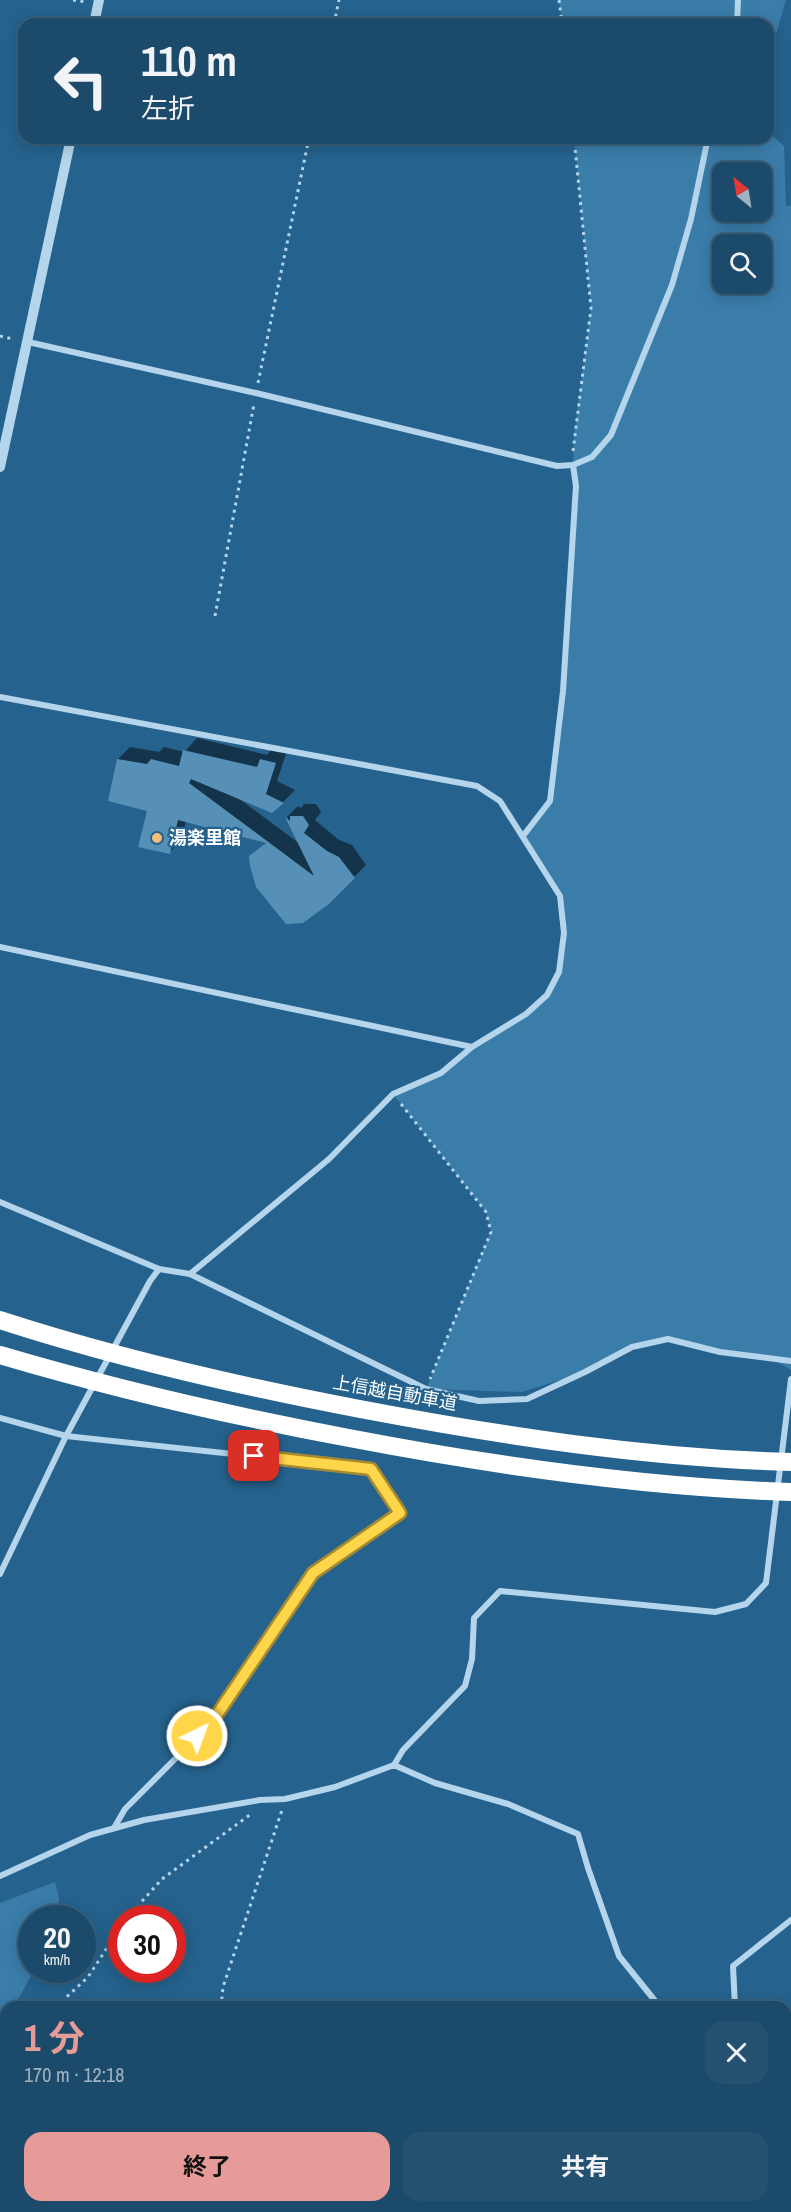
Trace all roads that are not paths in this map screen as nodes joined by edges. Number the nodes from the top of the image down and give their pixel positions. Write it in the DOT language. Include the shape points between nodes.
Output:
graph roads {
  1 [pos="99,0"];
  2 [pos="738,0"];
  3 [pos="95,18"];
  4 [pos="736,18"];
  5 [pos="69,144"];
  6 [pos="707,144"];
  7 [pos="28,342"];
  8 [pos="573,465"];
  9 [pos="0,467"];
  10 [pos="0,697"];
  11 [pos="523,836"];
  12 [pos="0,947"];
  13 [pos="472,1047"];
  14 [pos="0,1202"];
  15 [pos="159,1269"];
  16 [pos="190,1274"];
  17 [pos="0,1320"];
  18 [pos="0,1355"];
  19 [pos="791,1361"];
  20 [pos="791,1379"];
  21 [pos="0,1418"];
  22 [pos="66,1436"];
  23 [pos="784,1462"];
  24 [pos="783,1492"];
  25 [pos="0,1574"];
  26 [pos="394,1765"];
  27 [pos="114,1828"];
  28 [pos="0,1876"];
  29 [pos="791,1920"];
  30 [pos="655,2001"];
  31 [pos="735,2001"];
  1 -- 3 [label="street"];
  2 -- 4 [label="street"];
  5 -- 7 [label="street"];
  6 -- 8 [label="street" via="672,285 611,435 592,456"];
  7 -- 8 [label="street" via="557,466"];
  7 -- 9 [label="street"];
  8 -- 11 [label="street" via="576,486 563,691 550,801"];
  10 -- 11 [label="street" via="477,786 500,801"];
  11 -- 13 [label="street" via="560,896 564,933 559,972 547,995 526,1014"];
  12 -- 13 [label="street"];
  13 -- 16 [label="street" via="441,1073 393,1094 329,1159"];
  14 -- 15 [label="street"];
  15 -- 16 [label="street"];
  15 -- 22 [label="street"];
  16 -- 19 [label="street" via="426,1389 479,1401 527,1398 632,1347 668,1339 720,1352"];
  17 -- 23 [label="highway, 上信越自動車道" via="270,1391 412,1419 656,1453"];
  18 -- 24 [label="highway" via="251,1419 406,1449 529,1469"];
  20 -- 26 [label="street" via="766,1583 746,1604 715,1612 500,1591 474,1618 472,1659 465,1686 403,1750"];
  21 -- 22 [label="street"];
  22 -- 25 [label="street"];
  22 -- 27 [label="street" via="371,1469 400,1513 313,1573 212,1722 125,1809"];
  26 -- 27 [label="street" via="335,1787 285,1799 260,1800"];
  26 -- 30 [label="street" via="578,1833 618,1956"];
  27 -- 28 [label="street"];
  29 -- 31 [label="street" via="734,1966"];
}
